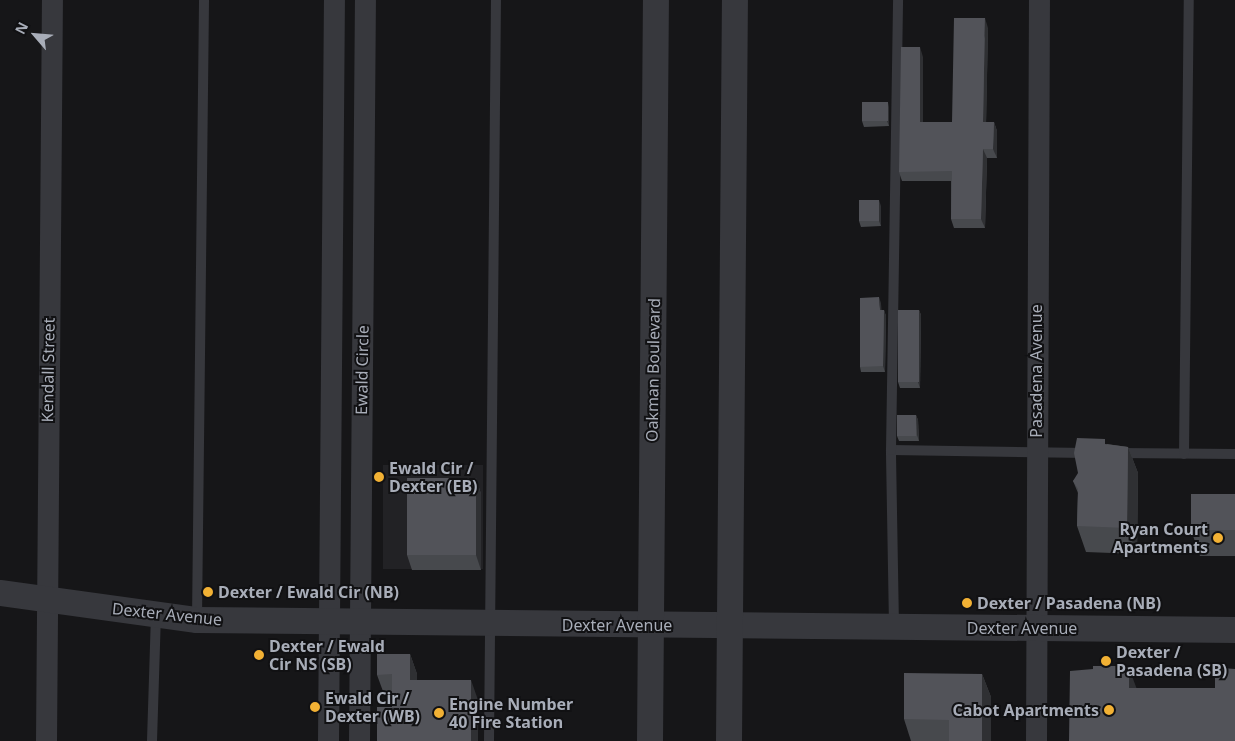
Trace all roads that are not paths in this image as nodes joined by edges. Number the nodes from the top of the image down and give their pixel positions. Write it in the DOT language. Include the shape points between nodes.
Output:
graph roads {
  1 [pos="52,0"];
  2 [pos="204,0"];
  3 [pos="334,0"];
  4 [pos="365,0"];
  5 [pos="496,0"];
  6 [pos="656,0"];
  7 [pos="735,0"];
  8 [pos="898,0"];
  9 [pos="1039,0"];
  10 [pos="1189,0"];
  11 [pos="891,450"];
  12 [pos="1036,452"];
  13 [pos="1184,454"];
  14 [pos="1235,454"];
  15 [pos="0,593"];
  16 [pos="46,599"];
  17 [pos="156,614"];
  18 [pos="197,620"];
  19 [pos="328,622"];
  20 [pos="359,622"];
  21 [pos="490,624"];
  22 [pos="650,625"];
  23 [pos="729,626"];
  24 [pos="894,627"];
  25 [pos="1035,627"];
  26 [pos="1235,630"];
  27 [pos="46,741"];
  28 [pos="152,741"];
  29 [pos="328,741"];
  30 [pos="359,741"];
  31 [pos="489,741"];
  32 [pos="650,741"];
  33 [pos="729,741"];
  34 [pos="1036,741"];
  1 -- 16 [label="street, Kendall Street"];
  2 -- 18 [label="lane"];
  3 -- 19 [label="street, Ewald Circle"];
  4 -- 20 [label="street, Ewald Circle"];
  5 -- 21 [label="lane"];
  6 -- 22 [label="street, Oakman Boulevard"];
  7 -- 23 [label="street"];
  8 -- 11 [label="lane"];
  9 -- 12 [label="street, Pasadena Avenue"];
  10 -- 13 [label="lane"];
  11 -- 12 [label="lane"];
  11 -- 24 [label="lane"];
  12 -- 13 [label="lane"];
  12 -- 25 [label="street, Pasadena Avenue"];
  13 -- 14 [label="lane"];
  15 -- 16 [label="street, Dexter Avenue"];
  16 -- 17 [label="street, Dexter Avenue"];
  16 -- 27 [label="street, Kendall Street"];
  17 -- 18 [label="street, Dexter Avenue"];
  17 -- 28 [label="lane"];
  18 -- 19 [label="street, Dexter Avenue"];
  19 -- 20 [label="street, Dexter Avenue"];
  19 -- 29 [label="street, Ewald Circle"];
  20 -- 21 [label="street, Dexter Avenue"];
  20 -- 30 [label="street, Ewald Circle"];
  21 -- 22 [label="street, Dexter Avenue"];
  21 -- 31 [label="lane"];
  22 -- 23 [label="street, Dexter Avenue"];
  22 -- 32 [label="street, Oakman Boulevard"];
  23 -- 24 [label="street, Dexter Avenue"];
  23 -- 33 [label="street"];
  24 -- 25 [label="street, Dexter Avenue"];
  25 -- 26 [label="street, Dexter Avenue"];
  25 -- 34 [label="street, Pasadena Avenue"];
}
